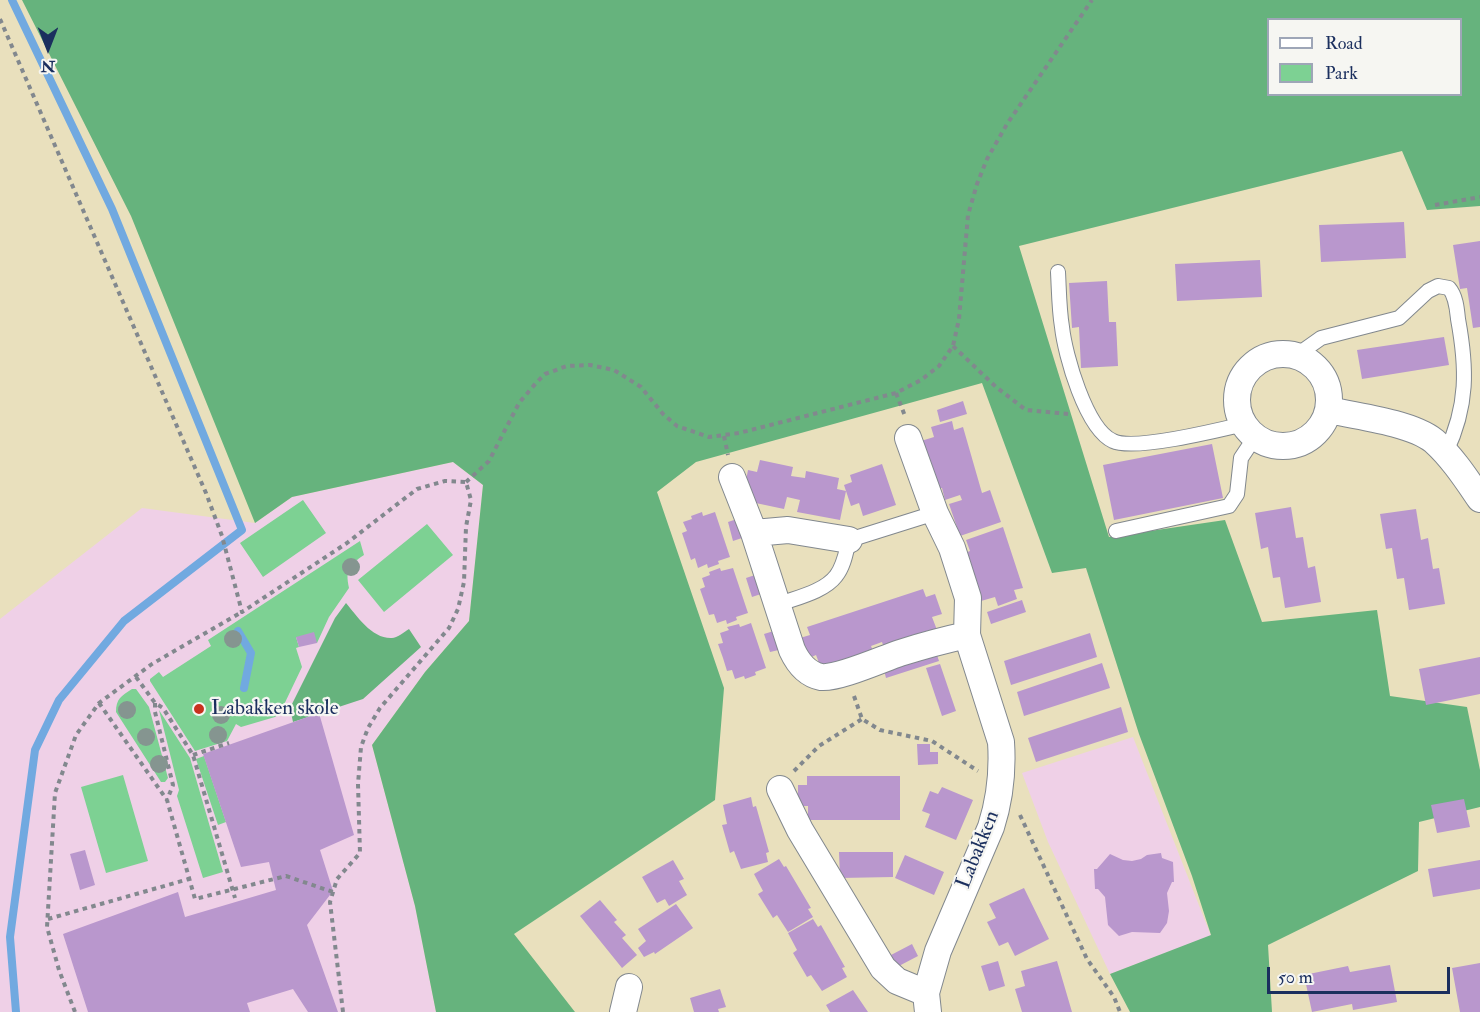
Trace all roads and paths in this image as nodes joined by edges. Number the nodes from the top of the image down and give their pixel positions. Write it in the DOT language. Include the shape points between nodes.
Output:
graph roads {
  1 [pos="1092,0"];
  2 [pos="0,19"];
  3 [pos="1480,197"];
  4 [pos="1435,205"];
  5 [pos="1058,272"];
  6 [pos="953,346"];
  7 [pos="1297,355"];
  8 [pos="1328,410"];
  9 [pos="1091,415"];
  10 [pos="1250,430"];
  11 [pos="908,438"];
  12 [pos="1446,452"];
  13 [pos="732,477"];
  14 [pos="466,483"];
  15 [pos="1480,499"];
  16 [pos="935,513"];
  17 [pos="1116,531"];
  18 [pos="754,533"];
  19 [pos="849,540"];
  20 [pos="777,605"];
  21 [pos="242,612"];
  22 [pos="967,634"];
  23 [pos="136,676"];
  24 [pos="99,703"];
  25 [pos="155,703"];
  26 [pos="862,718"];
  27 [pos="229,743"];
  28 [pos="193,755"];
  29 [pos="780,789"];
  30 [pos="167,800"];
  31 [pos="189,879"];
  32 [pos="232,890"];
  33 [pos="333,892"];
  34 [pos="235,898"];
  35 [pos="48,919"];
  36 [pos="629,987"];
  37 [pos="927,1002"];
  38 [pos="75,1012"];
  39 [pos="343,1012"];
  40 [pos="623,1012"];
  1 -- 6 [label="path" via="987,159 968,215 960,319"];
  2 -- 21 [label="path" via="206,493"];
  3 -- 4 [label="path"];
  5 -- 9 [label="lane" via="1062,328 1071,369"];
  6 -- 9 [label="path" via="1026,410"];
  6 -- 14 [label="path" via="939,366 896,393 710,437 677,426 641,387 614,370 567,366 545,374 536,383 519,403 489,461"];
  7 -- 8 [label="street" via="1319,370 1329,396"];
  7 -- 10 [label="street" via="1265,357 1242,378 1237,393 1238,410"];
  7 -- 12 [label="lane" via="1321,338 1399,318 1428,291 1438,286 1449,288 1456,303 1464,356 1464,392 1455,434"];
  8 -- 10 [label="street" via="1316,433 1293,445 1267,443"];
  8 -- 12 [label="street" via="1419,432"];
  9 -- 10 [label="lane" via="1101,432 1113,441 1131,444"];
  10 -- 17 [label="lane" via="1241,458 1237,494 1229,506"];
  11 -- 16 [label="street, Labakken"];
  12 -- 15 [label="street"];
  13 -- 18 [label="street"];
  14 -- 21 [label="path" via="445,481 417,489 347,543"];
  14 -- 33 [label="path" via="471,500 458,609 449,628 380,708 368,728 361,747 358,784 360,853 337,879"];
  16 -- 19 [label="lane"];
  16 -- 22 [label="street, Labakken" via="952,548 968,598"];
  18 -- 19 [label="street" via="788,530"];
  18 -- 20 [label="street"];
  19 -- 20 [label="lane" via="843,563 826,586"];
  20 -- 22 [label="street" via="797,660 811,674 824,677"];
  21 -- 23 [label="path"];
  22 -- 37 [label="street, Labakken" via="1001,742 1001,788 991,827 938,951"];
  23 -- 24 [label="path"];
  23 -- 25 [label="path"];
  24 -- 30 [label="path"];
  24 -- 35 [label="path" via="76,735 55,793"];
  25 -- 28 [label="path" via="163,708"];
  25 -- 30 [label="path" via="173,785"];
  26 -- 29 [label="path" via="819,746"];
  27 -- 28 [label="path"];
  28 -- 32 [label="path"];
  29 -- 37 [label="street, Labakken" via="800,830 883,968"];
  30 -- 31 [label="path"];
  31 -- 32 [label="path" via="195,899"];
  31 -- 35 [label="path"];
  32 -- 33 [label="path" via="286,876"];
  32 -- 34 [label="path"];
  33 -- 39 [label="path" via="330,902"];
  35 -- 38 [label="path" via="59,970"];
  36 -- 40 [label="street"];
}
